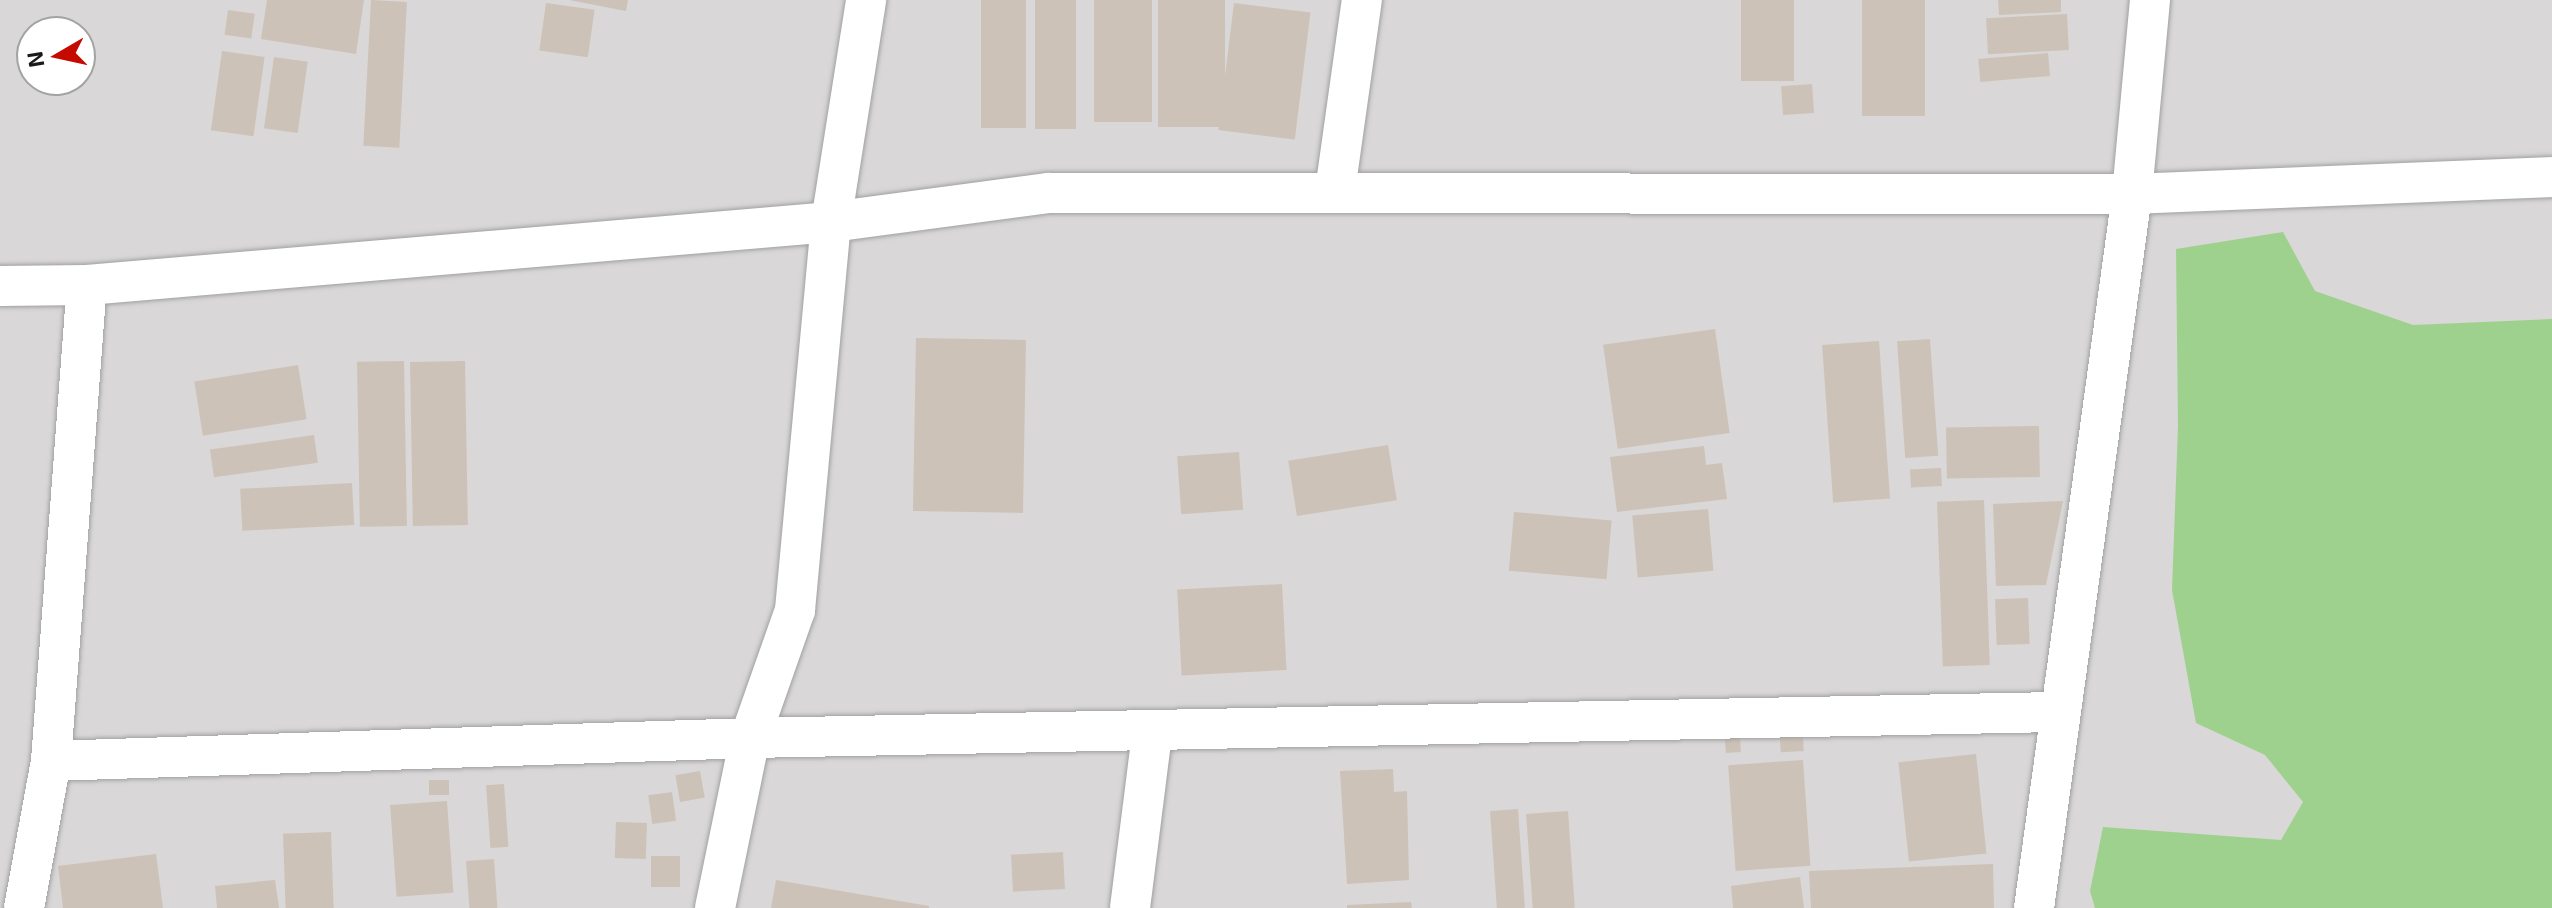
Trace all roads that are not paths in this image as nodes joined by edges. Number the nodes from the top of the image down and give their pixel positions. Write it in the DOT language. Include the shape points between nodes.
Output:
graph roads {
  1 [pos="866,0"];
  2 [pos="1362,0"];
  3 [pos="2150,0"];
  4 [pos="2552,177"];
  5 [pos="1335,191"];
  6 [pos="2132,194"];
  7 [pos="831,222"];
  8 [pos="87,285"];
  9 [pos="0,286"];
  10 [pos="2060,712"];
  11 [pos="1152,733"];
  12 [pos="750,738"];
  13 [pos="51,761"];
  14 [pos="24,908"];
  15 [pos="715,908"];
  16 [pos="1130,908"];
  17 [pos="2034,908"];
  1 -- 7 [label="street"];
  2 -- 5 [label="street"];
  3 -- 6 [label="street"];
  4 -- 6 [label="street"];
  5 -- 6 [label="street"];
  5 -- 7 [label="street" via="1048,193"];
  6 -- 10 [label="street"];
  7 -- 8 [label="street"];
  7 -- 12 [label="street" via="795,610"];
  8 -- 9 [label="street"];
  8 -- 13 [label="street"];
  10 -- 11 [label="street"];
  10 -- 17 [label="street"];
  11 -- 12 [label="street"];
  11 -- 16 [label="street"];
  12 -- 13 [label="street"];
  12 -- 15 [label="street"];
  13 -- 14 [label="street"];
}
